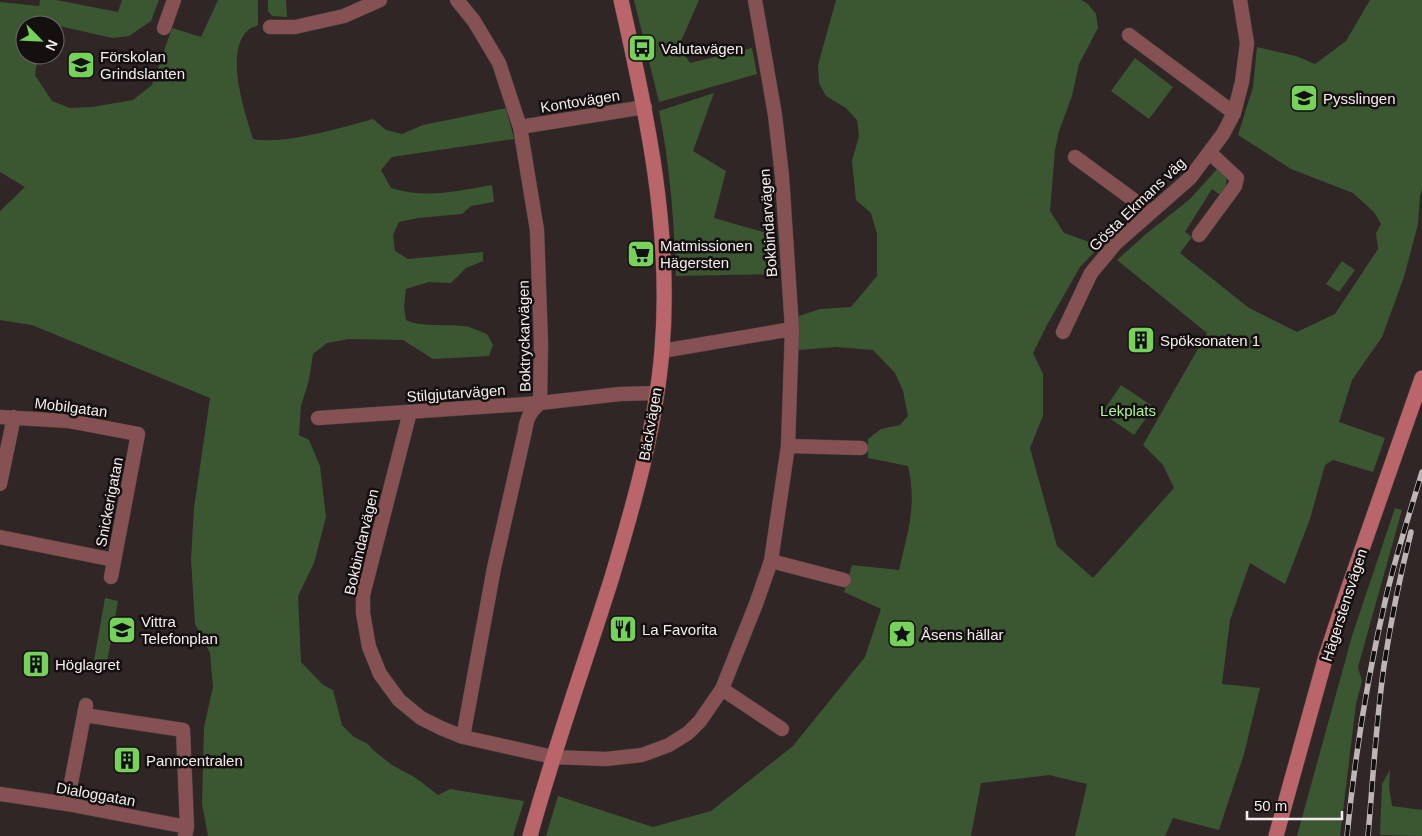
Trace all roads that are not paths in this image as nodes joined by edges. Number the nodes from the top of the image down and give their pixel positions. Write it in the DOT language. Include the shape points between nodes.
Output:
graph roads {
  1 [pos="174,0"];
  2 [pos="380,0"];
  3 [pos="457,0"];
  4 [pos="621,0"];
  5 [pos="755,0"];
  6 [pos="1240,0"];
  7 [pos="270,27"];
  8 [pos="164,28"];
  9 [pos="1129,35"];
  10 [pos="644,107"];
  11 [pos="1234,112"];
  12 [pos="520,127"];
  13 [pos="1210,153"];
  14 [pos="1075,156"];
  15 [pos="1150,212"];
  16 [pos="1199,235"];
  17 [pos="792,329"];
  18 [pos="1063,332"];
  19 [pos="662,351"];
  20 [pos="1422,378"];
  21 [pos="656,392"];
  22 [pos="540,403"];
  23 [pos="410,412"];
  24 [pos="7,417"];
  25 [pos="318,418"];
  26 [pos="138,434"];
  27 [pos="788,446"];
  28 [pos="861,448"];
  29 [pos="0,484"];
  30 [pos="0,537"];
  31 [pos="114,560"];
  32 [pos="771,561"];
  33 [pos="111,577"];
  34 [pos="844,580"];
  35 [pos="722,689"];
  36 [pos="782,729"];
  37 [pos="463,736"];
  38 [pos="553,757"];
  39 [pos="0,794"];
  40 [pos="67,804"];
  41 [pos="186,832"];
  42 [pos="530,836"];
  43 [pos="1276,836"];
  1 -- 8 [label="street"];
  2 -- 7 [label="street" via="344,16 295,27"];
  3 -- 12 [label="street, Boktryckarvägen" via="499,63"];
  4 -- 10 [label="street, Bäckvägen"];
  5 -- 17 [label="street, Bokbindarvägen" via="782,176"];
  6 -- 11 [label="street, Gösta Ekmans väg" via="1247,43"];
  9 -- 11 [label="street"];
  10 -- 12 [label="street, Kontovägen"];
  10 -- 19 [label="street, Bäckvägen" via="663,248"];
  11 -- 13 [label="street, Gösta Ekmans väg"];
  12 -- 22 [label="street, Boktryckarvägen" via="537,230"];
  13 -- 15 [label="street, Gösta Ekmans väg" via="1190,178"];
  13 -- 16 [label="street" via="1237,178"];
  14 -- 15 [label="street"];
  15 -- 18 [label="street, Gösta Ekmans väg" via="1116,243 1091,273"];
  17 -- 19 [label="street"];
  17 -- 27 [label="street, Bokbindarvägen"];
  19 -- 21 [label="street, Bäckvägen"];
  20 -- 43 [label="street, Hägerstensvägen" via="1326,656"];
  21 -- 22 [label="street, Stilgjutarvägen"];
  21 -- 38 [label="street, Bäckvägen" via="631,514"];
  22 -- 23 [label="street, Stilgjutarvägen"];
  22 -- 37 [label="street, Boktryckarvägen" via="526,418"];
  23 -- 25 [label="street, Stilgjutarvägen"];
  23 -- 37 [label="street, Bokbindarvägen" via="363,595 368,647 380,674 399,700 422,718"];
  24 -- 26 [label="street, Mobilgatan" via="69,421"];
  24 -- 29 [label="street"];
  26 -- 31 [label="street, Snickerigatan"];
  27 -- 28 [label="street"];
  27 -- 32 [label="street, Bokbindarvägen"];
  30 -- 31 [label="street"];
  31 -- 33 [label="street, Snickerigatan"];
  32 -- 34 [label="street"];
  32 -- 35 [label="street, Bokbindarvägen"];
  35 -- 36 [label="street"];
  35 -- 38 [label="street, Bokbindarvägen" via="688,733 642,755"];
  37 -- 38 [label="street, Bokbindarvägen"];
  38 -- 42 [label="street, Bäckvägen"];
  39 -- 40 [label="street, Dialoggatan"];
  40 -- 41 [label="street, Dialoggatan"];
  40 -- 41 [label="street" via="85,710 183,730"];
}
